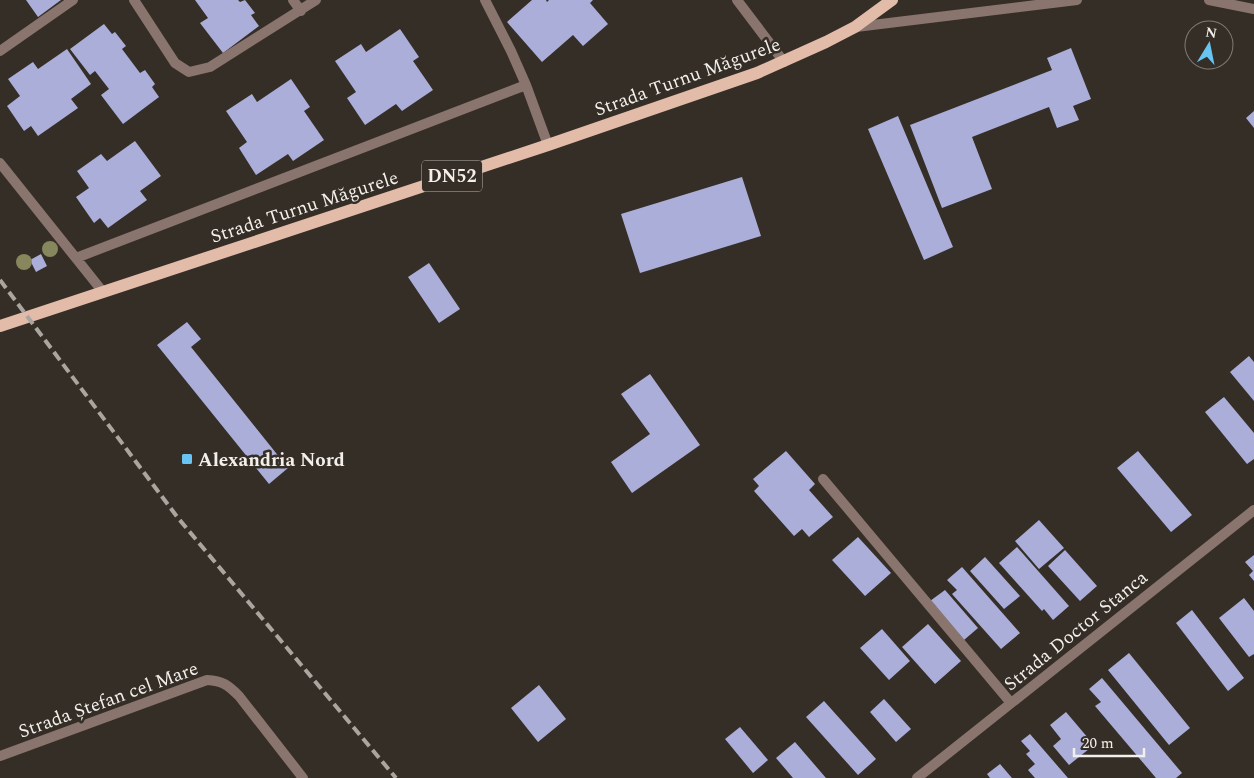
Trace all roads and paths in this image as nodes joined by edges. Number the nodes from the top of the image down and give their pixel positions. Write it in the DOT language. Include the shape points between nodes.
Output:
graph roads {
  1 [pos="73,0"];
  2 [pos="134,0"];
  3 [pos="293,0"];
  4 [pos="316,0"];
  5 [pos="486,0"];
  6 [pos="737,0"];
  7 [pos="892,0"];
  8 [pos="1077,0"];
  9 [pos="1209,0"];
  10 [pos="1254,9"];
  11 [pos="300,10"];
  12 [pos="854,27"];
  13 [pos="0,51"];
  14 [pos="784,62"];
  15 [pos="526,85"];
  16 [pos="548,145"];
  17 [pos="0,163"];
  18 [pos="76,258"];
  19 [pos="103,292"];
  20 [pos="0,326"];
  21 [pos="823,479"];
  22 [pos="1254,510"];
  23 [pos="1011,703"];
  24 [pos="0,756"];
  25 [pos="303,778"];
  26 [pos="917,778"];
  1 -- 13 [label="street"];
  2 -- 11 [label="street" via="175,63 189,72 210,67"];
  3 -- 11 [label="street"];
  4 -- 11 [label="street"];
  5 -- 15 [label="street"];
  6 -- 14 [label="street"];
  7 -- 12 [label="main road, Strada Turnu Măgurele / DN52"];
  8 -- 12 [label="street"];
  9 -- 10 [label="street"];
  12 -- 14 [label="main road, Strada Turnu Măgurele / DN52"];
  14 -- 16 [label="main road, Strada Turnu Măgurele / DN52"];
  15 -- 16 [label="street"];
  15 -- 18 [label="street"];
  16 -- 19 [label="main road, Strada Turnu Măgurele / DN52"];
  17 -- 18 [label="street"];
  18 -- 19 [label="street"];
  19 -- 20 [label="main road, Strada Turnu Măgurele / DN52"];
  21 -- 23 [label="street"];
  22 -- 23 [label="street, Strada Doctor Stanca"];
  23 -- 26 [label="street, Strada Doctor Stanca"];
  24 -- 25 [label="street, Strada Ștefan cel Mare" via="207,680 229,686 239,696"];
}
